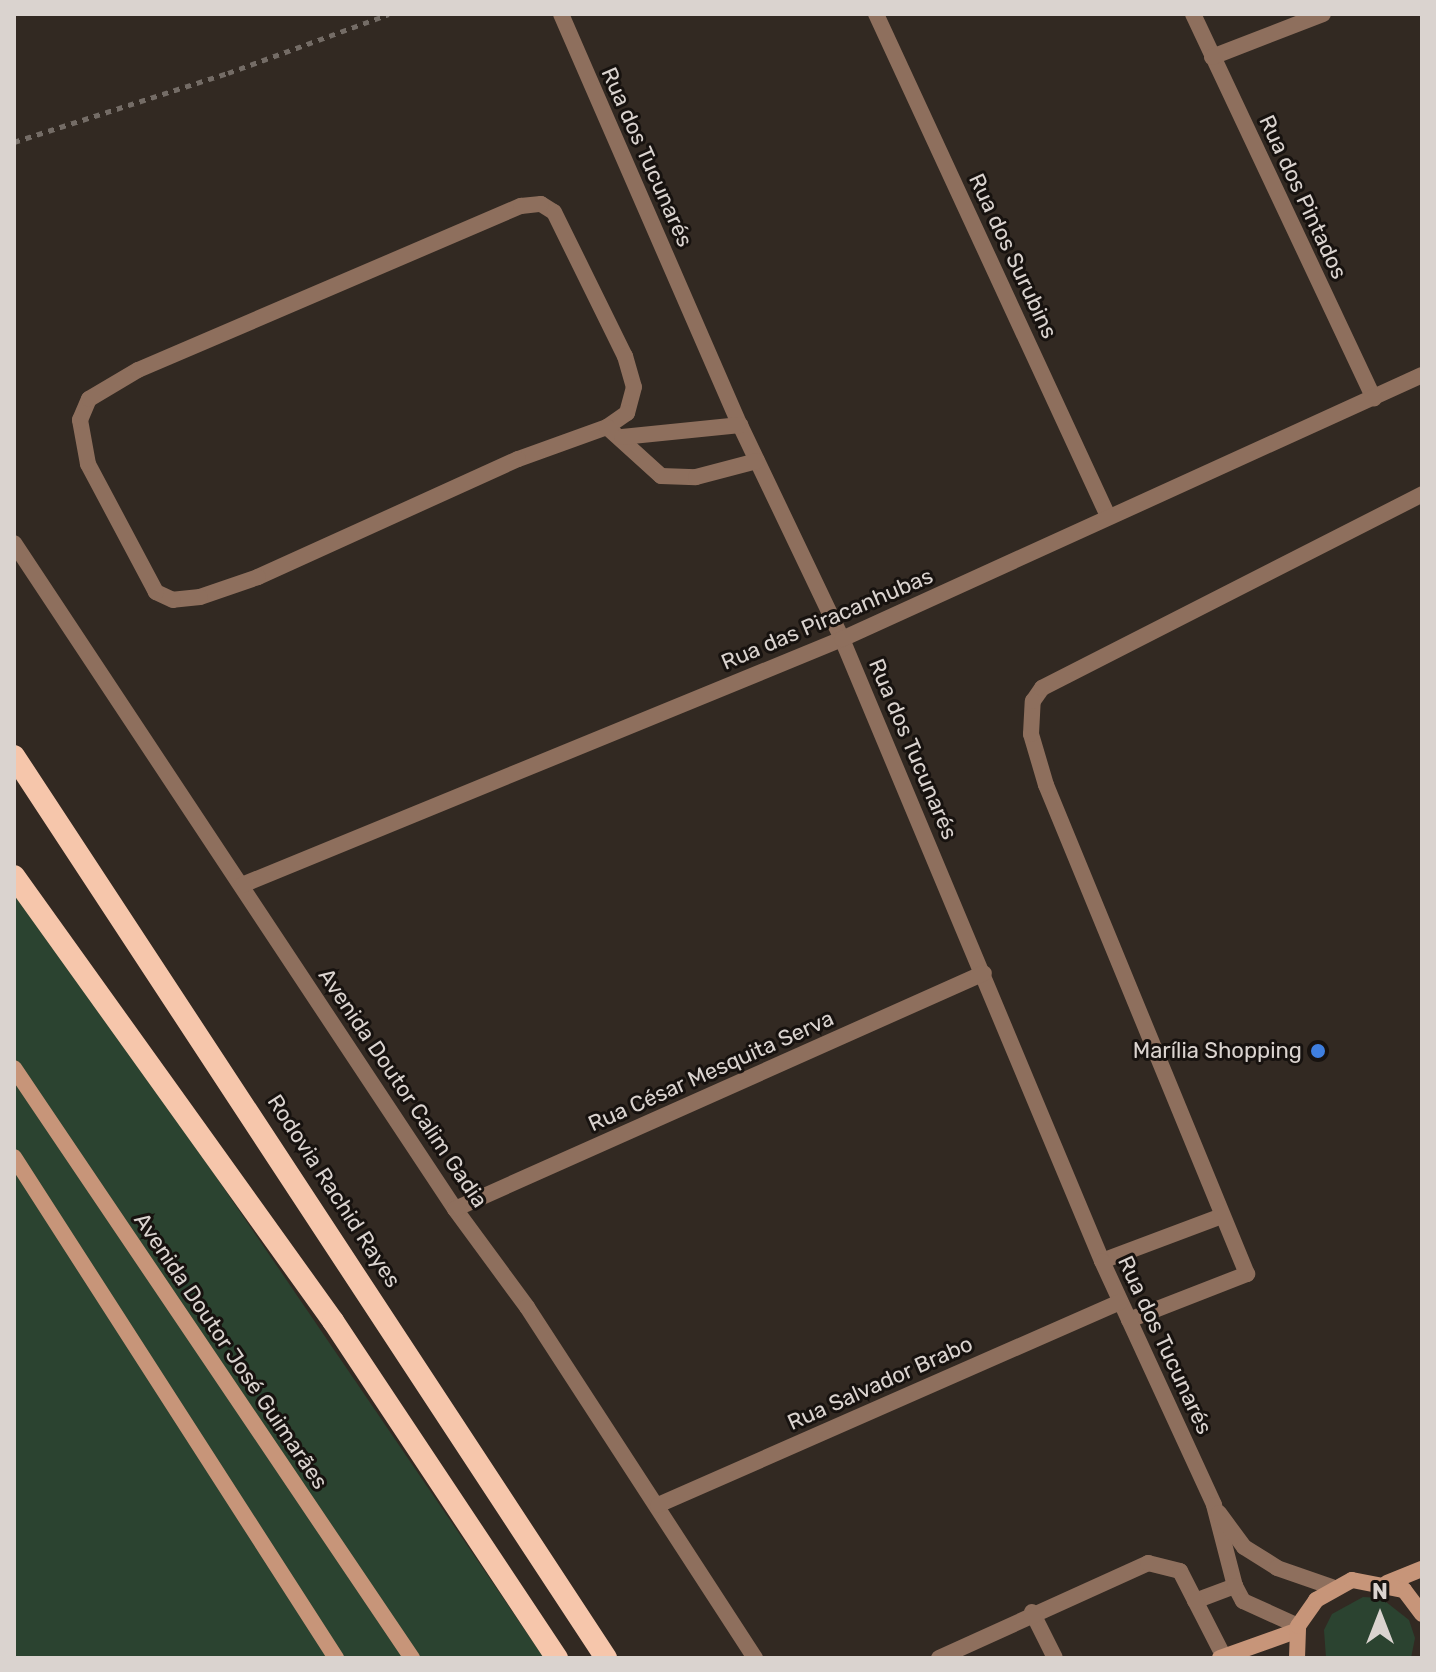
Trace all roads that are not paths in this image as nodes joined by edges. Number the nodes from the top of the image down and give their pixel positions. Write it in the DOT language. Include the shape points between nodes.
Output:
graph roads {
  1 [pos="561,14"];
  2 [pos="876,14"];
  3 [pos="1193,14"];
  4 [pos="1323,14"];
  5 [pos="1212,57"];
  6 [pos="1422,375"];
  7 [pos="1374,398"];
  8 [pos="740,425"];
  9 [pos="607,427"];
  10 [pos="622,437"];
  11 [pos="757,461"];
  12 [pos="1422,494"];
  13 [pos="1108,516"];
  14 [pos="14,543"];
  15 [pos="842,639"];
  16 [pos="14,756"];
  17 [pos="14,876"];
  18 [pos="242,885"];
  19 [pos="984,973"];
  20 [pos="14,1068"];
  21 [pos="14,1157"];
  22 [pos="455,1209"];
  23 [pos="1222,1216"];
  24 [pos="1102,1261"];
  25 [pos="1120,1302"];
  26 [pos="1129,1320"];
  27 [pos="658,1505"];
  28 [pos="1214,1505"];
  29 [pos="1422,1569"];
  30 [pos="1387,1583"];
  31 [pos="1235,1586"];
  32 [pos="1332,1587"];
  33 [pos="1195,1601"];
  34 [pos="1032,1612"];
  35 [pos="1422,1614"];
  36 [pos="1297,1628"];
  37 [pos="1222,1657"];
  38 [pos="1294,1657"];
  39 [pos="336,1658"];
  40 [pos="412,1658"];
  41 [pos="557,1658"];
  42 [pos="606,1658"];
  43 [pos="755,1658"];
  44 [pos="939,1658"];
  45 [pos="1055,1658"];
  1 -- 8 [label="street, Rua dos Tucunarés"];
  2 -- 13 [label="street, Rua dos Surubins"];
  3 -- 5 [label="street, Rua dos Pintados"];
  4 -- 5 [label="street"];
  5 -- 7 [label="street, Rua dos Pintados"];
  6 -- 7 [label="street, Rua das Piracanhubas"];
  7 -- 13 [label="street, Rua das Piracanhubas"];
  8 -- 10 [label="street"];
  8 -- 11 [label="street, Rua dos Tucunarés"];
  9 -- 9 [label="street" via="518,459 258,577 173,600 156,592 128,543 88,464 80,420 89,399 126,375 521,206 541,204 554,212 625,356 635,400"];
  9 -- 10 [label="street"];
  10 -- 11 [label="street" via="661,476 696,477"];
  11 -- 15 [label="street, Rua dos Tucunarés"];
  12 -- 23 [label="street" via="1042,688 1033,701 1031,734 1046,785"];
  13 -- 15 [label="street, Rua das Piracanhubas"];
  14 -- 18 [label="street, Avenida Doutor Calim Gadia"];
  15 -- 18 [label="street, Rua das Piracanhubas"];
  15 -- 19 [label="street, Rua dos Tucunarés"];
  16 -- 42 [label="highway, Rodovia Rachid Rayes"];
  17 -- 41 [label="highway" via="333,1321"];
  18 -- 22 [label="street, Avenida Doutor Calim Gadia"];
  19 -- 22 [label="street, Rua César Mesquita Serva"];
  19 -- 24 [label="street, Rua dos Tucunarés"];
  20 -- 40 [label="main road, Avenida Doutor José Guimarães"];
  21 -- 39 [label="main road"];
  22 -- 27 [label="street, Avenida Doutor Calim Gadia"];
  23 -- 24 [label="street"];
  23 -- 26 [label="street" via="1247,1274"];
  24 -- 25 [label="street, Rua dos Tucunarés"];
  25 -- 26 [label="street, Rua dos Tucunarés"];
  25 -- 27 [label="street, Rua Salvador Brabo"];
  26 -- 28 [label="street, Rua dos Tucunarés"];
  27 -- 43 [label="street, Avenida Doutor Calim Gadia"];
  28 -- 31 [label="street, Rua dos Tucunarés"];
  28 -- 32 [label="street, Rua dos Tucunarés" via="1244,1547 1277,1568"];
  29 -- 30 [label="main road"];
  30 -- 32 [label="main road" via="1352,1580"];
  30 -- 35 [label="main road" via="1404,1590"];
  31 -- 33 [label="street"];
  31 -- 36 [label="street" via="1243,1601"];
  32 -- 36 [label="main road"];
  33 -- 34 [label="street" via="1180,1571 1148,1563"];
  33 -- 37 [label="street"];
  34 -- 44 [label="street"];
  34 -- 45 [label="street"];
  36 -- 37 [label="main road"];
  36 -- 38 [label="main road"];
}
